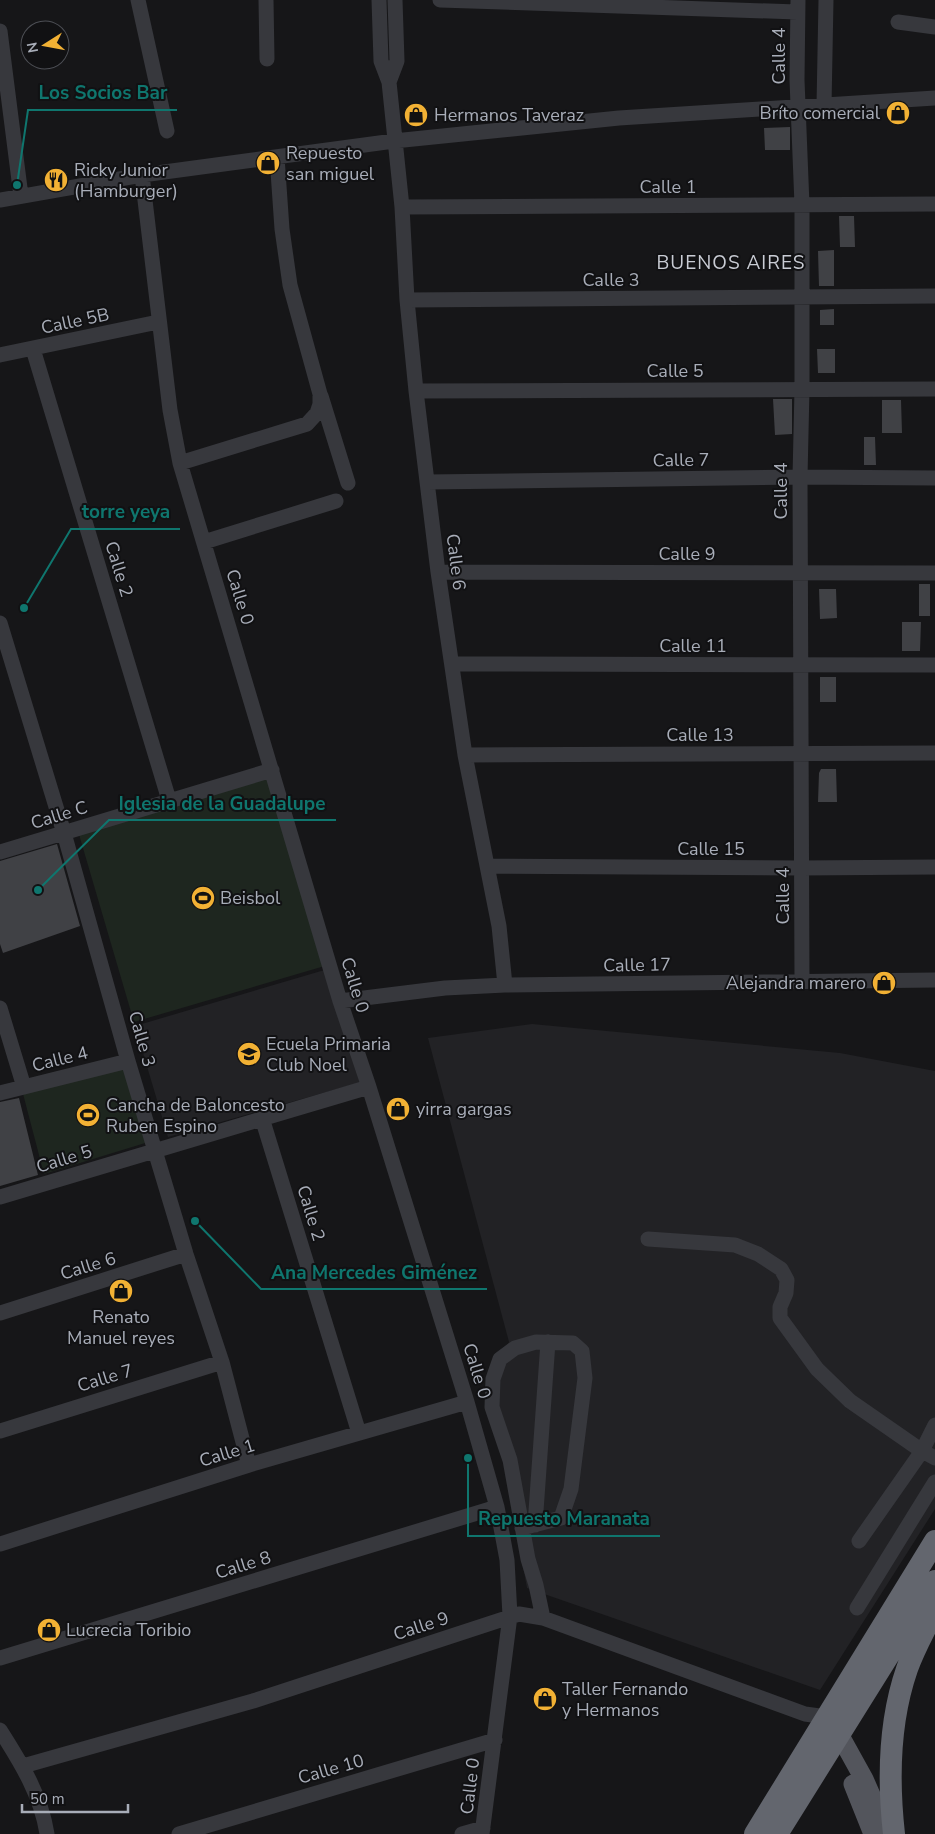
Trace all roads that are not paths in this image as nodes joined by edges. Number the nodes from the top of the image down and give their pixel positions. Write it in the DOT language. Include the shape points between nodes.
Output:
graph roads {
  1 [pos="138,0"];
  2 [pos="266,0"];
  3 [pos="379,0"];
  4 [pos="395,0"];
  5 [pos="440,0"];
  6 [pos="826,0"];
  7 [pos="798,6"];
  8 [pos="898,22"];
  9 [pos="935,27"];
  10 [pos="0,30"];
  11 [pos="267,59"];
  12 [pos="389,82"];
  13 [pos="935,98"];
  14 [pos="824,106"];
  15 [pos="798,107"];
  16 [pos="167,131"];
  17 [pos="394,141"];
  18 [pos="277,157"];
  19 [pos="142,175"];
  20 [pos="21,196"];
  21 [pos="0,200"];
  22 [pos="935,204"];
  23 [pos="802,205"];
  24 [pos="402,207"];
  25 [pos="935,296"];
  26 [pos="802,297"];
  27 [pos="408,300"];
  28 [pos="158,322"];
  29 [pos="34,349"];
  30 [pos="0,356"];
  31 [pos="802,389"];
  32 [pos="935,389"];
  33 [pos="416,390"];
  34 [pos="320,394"];
  35 [pos="180,463"];
  36 [pos="800,477"];
  37 [pos="935,478"];
  38 [pos="427,482"];
  39 [pos="348,483"];
  40 [pos="336,501"];
  41 [pos="204,542"];
  42 [pos="438,572"];
  43 [pos="800,572"];
  44 [pos="935,572"];
  45 [pos="0,623"];
  46 [pos="452,664"];
  47 [pos="800,665"];
  48 [pos="935,665"];
  49 [pos="801,753"];
  50 [pos="935,753"];
  51 [pos="464,755"];
  52 [pos="272,770"];
  53 [pos="169,800"];
  54 [pos="64,834"];
  55 [pos="0,852"];
  56 [pos="487,866"];
  57 [pos="935,867"];
  58 [pos="801,868"];
  59 [pos="935,980"];
  60 [pos="802,982"];
  61 [pos="505,985"];
  62 [pos="340,1001"];
  63 [pos="0,1008"];
  64 [pos="128,1061"];
  65 [pos="24,1087"];
  66 [pos="369,1087"];
  67 [pos="0,1093"];
  68 [pos="262,1118"];
  69 [pos="156,1150"];
  70 [pos="0,1198"];
  71 [pos="648,1239"];
  72 [pos="186,1254"];
  73 [pos="0,1313"];
  74 [pos="548,1342"];
  75 [pos="222,1362"];
  76 [pos="467,1402"];
  77 [pos="935,1425"];
  78 [pos="0,1431"];
  79 [pos="358,1433"];
  80 [pos="928,1454"];
  81 [pos="249,1466"];
  82 [pos="935,1482"];
  83 [pos="497,1507"];
  84 [pos="528,1527"];
  85 [pos="935,1540"];
  86 [pos="860,1541"];
  87 [pos="0,1544"];
  88 [pos="935,1581"];
  89 [pos="857,1608"];
  90 [pos="935,1610"];
  91 [pos="510,1616"];
  92 [pos="543,1618"];
  93 [pos="0,1658"];
  94 [pos="825,1728"];
  95 [pos="0,1730"];
  96 [pos="495,1740"];
  97 [pos="23,1766"];
  98 [pos="483,1831"];
  99 [pos="47,1834"];
  100 [pos="179,1834"];
  101 [pos="462,1834"];
  102 [pos="756,1834"];
  103 [pos="777,1834"];
  104 [pos="873,1834"];
  105 [pos="888,1834"];
  106 [pos="894,1834"];
  1 -- 16 [label="street"];
  2 -- 11 [label="street"];
  3 -- 12 [label="street" via="381,61"];
  4 -- 12 [label="street" via="396,61"];
  5 -- 7 [label="street"];
  6 -- 14 [label="street"];
  7 -- 15 [label="street, Calle 4"];
  8 -- 9 [label="street"];
  10 -- 20 [label="street"];
  12 -- 17 [label="street, Calle 6"];
  13 -- 14 [label="street"];
  14 -- 15 [label="street"];
  15 -- 17 [label="street" via="619,118"];
  15 -- 23 [label="street, Calle 4"];
  17 -- 18 [label="street"];
  17 -- 24 [label="street, Calle 6"];
  18 -- 19 [label="street"];
  18 -- 34 [label="street" via="290,285"];
  19 -- 20 [label="street"];
  19 -- 28 [label="street, Calle 0"];
  20 -- 21 [label="street"];
  22 -- 23 [label="street, Calle 1"];
  23 -- 24 [label="street, Calle 1"];
  23 -- 26 [label="street, Calle 4"];
  24 -- 27 [label="street, Calle 6"];
  25 -- 26 [label="street, Calle 3"];
  26 -- 27 [label="street, Calle 3"];
  26 -- 31 [label="street, Calle 4"];
  27 -- 33 [label="street, Calle 6"];
  28 -- 29 [label="street, Calle 5B"];
  28 -- 35 [label="street, Calle 0"];
  29 -- 30 [label="street, Calle 5B"];
  29 -- 53 [label="street, Calle 2"];
  31 -- 32 [label="street, Calle 5"];
  31 -- 33 [label="street, Calle 5"];
  31 -- 36 [label="street, Calle 4"];
  33 -- 38 [label="street, Calle 6"];
  34 -- 35 [label="street" via="317,413 307,424"];
  34 -- 39 [label="street"];
  35 -- 41 [label="street, Calle 0"];
  36 -- 37 [label="street, Calle 7"];
  36 -- 38 [label="street, Calle 7"];
  36 -- 43 [label="street, Calle 4"];
  38 -- 42 [label="street, Calle 6"];
  40 -- 41 [label="street"];
  41 -- 52 [label="street, Calle 0"];
  42 -- 43 [label="street, Calle 9"];
  42 -- 46 [label="street, Calle 6"];
  43 -- 44 [label="street, Calle 9"];
  43 -- 47 [label="street, Calle 4"];
  45 -- 54 [label="street, Calle 3"];
  46 -- 47 [label="street, Calle 11"];
  46 -- 51 [label="street, Calle 6"];
  47 -- 48 [label="street, Calle 11"];
  47 -- 49 [label="street, Calle 4"];
  49 -- 50 [label="street, Calle 13"];
  49 -- 51 [label="street, Calle 13"];
  49 -- 58 [label="street, Calle 4"];
  51 -- 56 [label="street, Calle 6"];
  52 -- 53 [label="street, Calle C"];
  52 -- 62 [label="street, Calle 0"];
  53 -- 54 [label="street, Calle C"];
  54 -- 55 [label="street, Calle C"];
  54 -- 64 [label="street, Calle 3"];
  56 -- 58 [label="street, Calle 15"];
  56 -- 61 [label="street, Calle 6" via="499,926"];
  57 -- 58 [label="street, Calle 15"];
  58 -- 60 [label="street, Calle 4"];
  59 -- 60 [label="street, Calle 17"];
  60 -- 61 [label="street, Calle 17"];
  61 -- 62 [label="street, Calle 17" via="417,990"];
  62 -- 66 [label="street, Calle 0"];
  63 -- 65 [label="street"];
  64 -- 65 [label="street, Calle 4"];
  64 -- 69 [label="street, Calle 3"];
  65 -- 67 [label="street, Calle 4"];
  66 -- 68 [label="street, Calle 5"];
  66 -- 76 [label="street, Calle 0"];
  68 -- 69 [label="street, Calle 5"];
  68 -- 79 [label="street, Calle 2"];
  69 -- 70 [label="street, Calle 5"];
  69 -- 72 [label="street, Calle 3"];
  71 -- 80 [label="street" via="735,1245 758,1254 781,1269 787,1280 780,1318 817,1369 850,1401"];
  72 -- 73 [label="street, Calle 6"];
  72 -- 75 [label="street, Calle 3"];
  74 -- 84 [label="street"];
  74 -- 84 [label="street" via="515,1348 500,1359 493,1379 492,1407"];
  74 -- 84 [label="street" via="574,1343 582,1351 585,1378 571,1489 560,1518"];
  75 -- 78 [label="street, Calle 7"];
  75 -- 81 [label="street, Calle 3"];
  76 -- 79 [label="street, Calle 1"];
  76 -- 83 [label="street, Calle 0"];
  77 -- 80 [label="street"];
  79 -- 81 [label="street, Calle 1"];
  80 -- 86 [label="street"];
  81 -- 87 [label="street, Calle 1"];
  82 -- 89 [label="street"];
  83 -- 91 [label="street, Calle 0" via="507,1560"];
  83 -- 93 [label="street, Calle 8"];
  84 -- 92 [label="street" via="528,1559"];
  85 -- 94 [label="highway"];
  88 -- 94 [label="highway"];
  90 -- 106 [label="highway" via="907,1669 895,1713 892,1762"];
  91 -- 92 [label="street, Calle 9" via="519,1614"];
  91 -- 96 [label="street, Calle 0"];
  91 -- 97 [label="street, Calle 9" via="253,1701"];
  92 -- 94 [label="street, Calle 9"];
  94 -- 102 [label="highway"];
  94 -- 103 [label="highway"];
  94 -- 104 [label="main road" via="852,1781"];
  94 -- 105 [label="main road" via="864,1778"];
  95 -- 97 [label="street"];
  96 -- 98 [label="street, Calle 0"];
  96 -- 100 [label="street, Calle 10"];
  97 -- 99 [label="street" via="41,1805"];
  98 -- 101 [label="street"];
}
